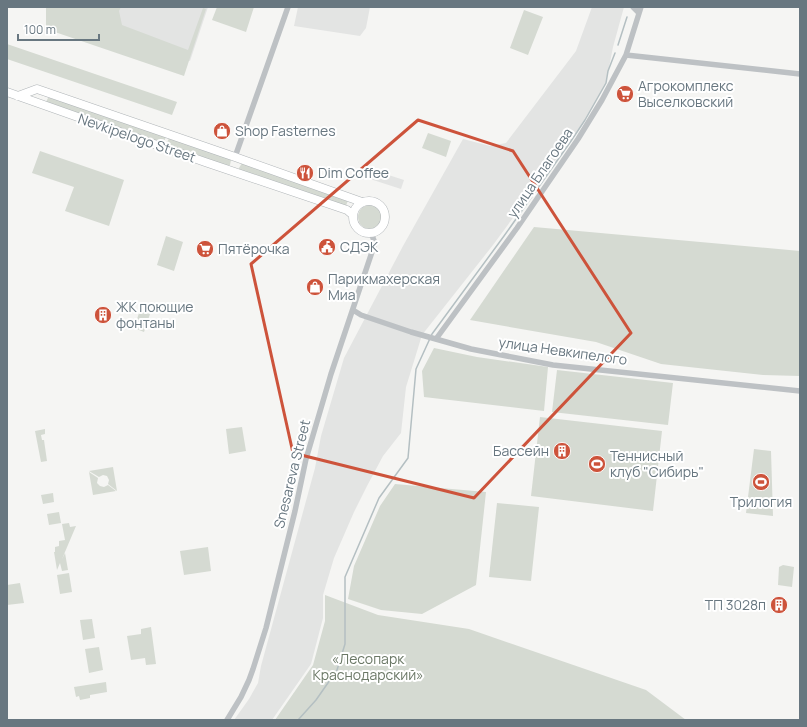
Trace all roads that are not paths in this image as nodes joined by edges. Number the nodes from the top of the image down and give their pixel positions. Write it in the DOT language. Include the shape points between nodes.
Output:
graph roads {
  1 [pos="288,7"];
  2 [pos="637,10"];
  3 [pos="626,55"];
  4 [pos="800,74"];
  5 [pos="7,92"];
  6 [pos="52,94"];
  7 [pos="18,96"];
  8 [pos="47,107"];
  9 [pos="236,157"];
  10 [pos="228,170"];
  11 [pos="237,173"];
  12 [pos="362,202"];
  13 [pos="353,215"];
  14 [pos="371,233"];
  15 [pos="353,310"];
  16 [pos="434,339"];
  17 [pos="800,391"];
  18 [pos="227,720"];
  1 -- 9 [label="street"];
  2 -- 3 [label="street, улица Благоева"];
  3 -- 4 [label="street"];
  3 -- 16 [label="street, улица Благоева" via="578,139 517,228"];
  5 -- 7 [label="street, Nevkipelogo Street"];
  6 -- 7 [label="street, Nevkipelogo Street" via="37,88"];
  6 -- 8 [label="street" via="46,97"];
  6 -- 9 [label="street, Nevkipelogo Street"];
  7 -- 8 [label="street, Nevkipelogo Street"];
  8 -- 10 [label="street, Nevkipelogo Street"];
  9 -- 10 [label="street"];
  9 -- 11 [label="street"];
  9 -- 12 [label="street, Nevkipelogo Street"];
  10 -- 11 [label="street, Nevkipelogo Street"];
  11 -- 13 [label="street, Nevkipelogo Street" via="347,210"];
  12 -- 13 [label="street"];
  12 -- 14 [label="street" via="376,202 385,212 386,220 383,226"];
  13 -- 14 [label="street" via="354,223 359,230"];
  14 -- 15 [label="street, Snesareva Street" via="375,243"];
  15 -- 16 [label="street, улица Невкипелого" via="361,315"];
  15 -- 18 [label="street, Snesareva Street" via="306,459 266,628 249,680"];
  16 -- 17 [label="street, улица Невкипелого" via="553,365"];
}
